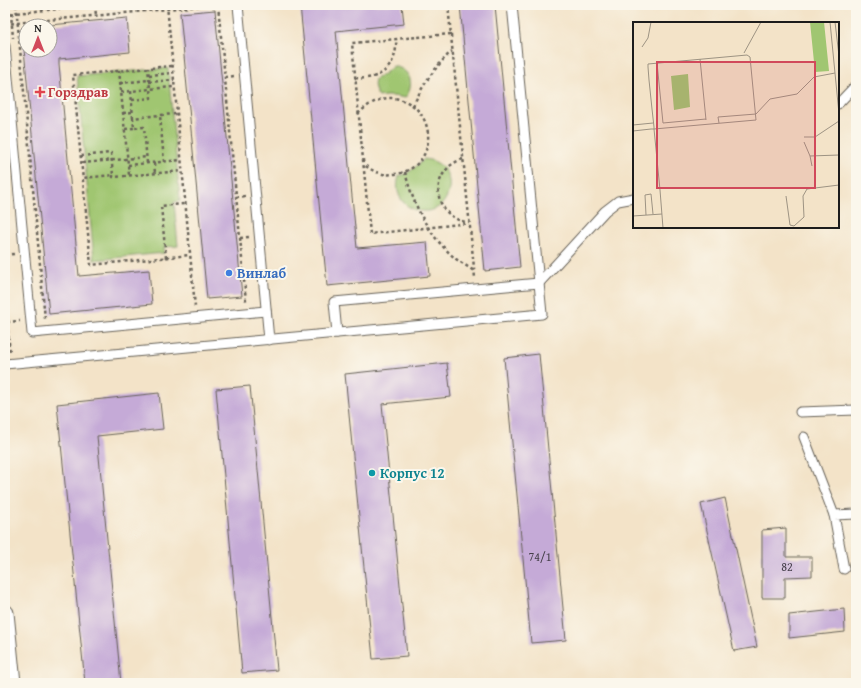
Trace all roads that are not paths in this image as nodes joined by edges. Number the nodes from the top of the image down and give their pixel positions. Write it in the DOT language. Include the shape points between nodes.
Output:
graph roads {
  1 [pos="238,5"];
  2 [pos="512,5"];
  3 [pos="5,46"];
  4 [pos="856,85"];
  5 [pos="839,103"];
  6 [pos="633,198"];
  7 [pos="539,283"];
  8 [pos="266,311"];
  9 [pos="337,333"];
  10 [pos="269,340"];
  11 [pos="8,364"];
  12 [pos="856,410"];
  13 [pos="800,412"];
  14 [pos="804,437"];
  15 [pos="856,514"];
  16 [pos="834,515"];
  17 [pos="844,569"];
  18 [pos="5,613"];
  19 [pos="12,683"];
  1 -- 8 [label="lane"];
  2 -- 7 [label="lane"];
  3 -- 8 [label="lane" via="32,333"];
  4 -- 5 [label="lane"];
  6 -- 7 [label="lane" via="618,201 605,211"];
  7 -- 9 [label="lane" via="542,314"];
  7 -- 9 [label="lane" via="334,302"];
  8 -- 10 [label="lane"];
  9 -- 10 [label="lane"];
  10 -- 11 [label="lane"];
  12 -- 13 [label="lane"];
  14 -- 16 [label="lane"];
  15 -- 16 [label="lane"];
  16 -- 17 [label="lane"];
  18 -- 19 [label="street"];
}
